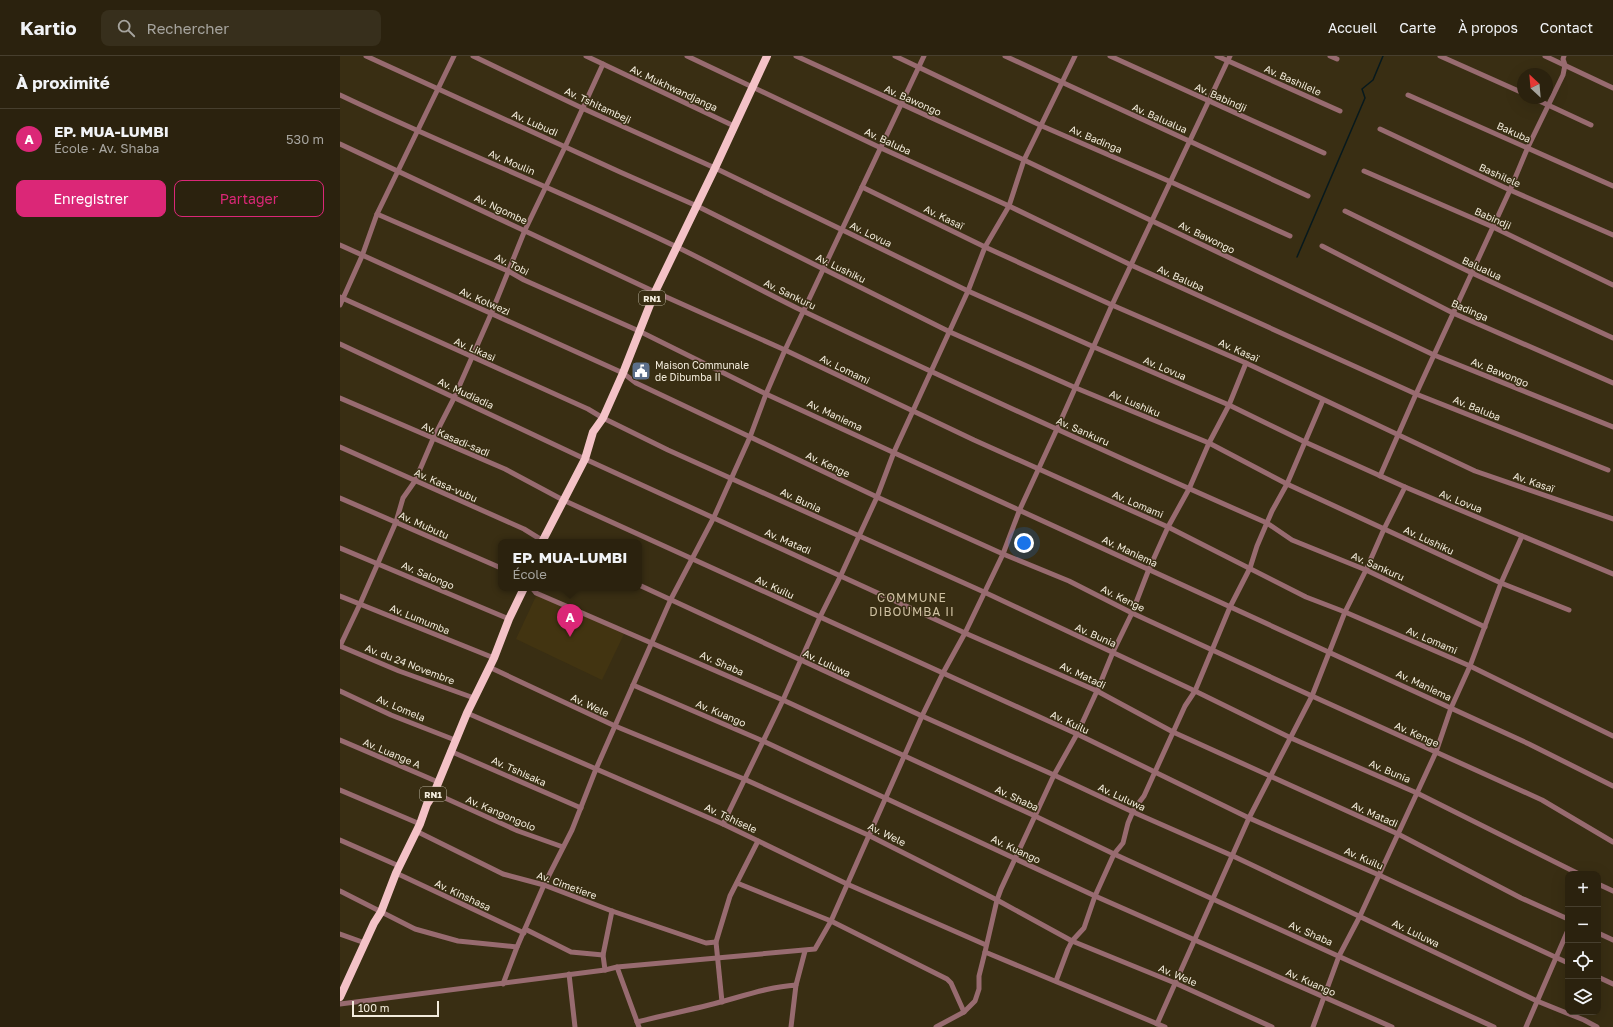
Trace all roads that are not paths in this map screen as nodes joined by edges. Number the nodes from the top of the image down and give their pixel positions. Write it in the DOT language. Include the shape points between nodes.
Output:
graph roads {
  1 [pos="366,56"];
  2 [pos="454,56"];
  3 [pos="473,56"];
  4 [pos="586,56"];
  5 [pos="688,56"];
  6 [pos="767,56"];
  7 [pos="796,56"];
  8 [pos="895,56"];
  9 [pos="924,56"];
  10 [pos="1005,56"];
  11 [pos="1075,56"];
  12 [pos="1110,56"];
  13 [pos="1217,56"];
  14 [pos="1330,56"];
  15 [pos="1440,56"];
  16 [pos="1544,56"];
  17 [pos="1564,56"];
  18 [pos="1229,58"];
  19 [pos="1337,60"];
  20 [pos="603,64"];
  21 [pos="1565,65"];
  22 [pos="919,67"];
  23 [pos="1063,84"];
  24 [pos="754,86"];
  25 [pos="1613,88"];
  26 [pos="438,90"];
  27 [pos="1517,90"];
  28 [pos="340,95"];
  29 [pos="1408,95"];
  30 [pos="1209,101"];
  31 [pos="901,104"];
  32 [pos="1545,104"];
  33 [pos="1549,106"];
  34 [pos="582,108"];
  35 [pos="1340,111"];
  36 [pos="734,126"];
  37 [pos="1042,126"];
  38 [pos="1591,126"];
  39 [pos="1380,129"];
  40 [pos="418,132"];
  41 [pos="1189,141"];
  42 [pos="340,144"];
  43 [pos="565,147"];
  44 [pos="1528,147"];
  45 [pos="881,148"];
  46 [pos="1324,154"];
  47 [pos="1024,160"];
  48 [pos="715,168"];
  49 [pos="398,170"];
  50 [pos="1364,171"];
  51 [pos="1171,182"];
  52 [pos="546,186"];
  53 [pos="1613,186"];
  54 [pos="862,187"];
  55 [pos="1510,190"];
  56 [pos="1308,196"];
  57 [pos="697,206"];
  58 [pos="1009,206"];
  59 [pos="1345,211"];
  60 [pos="377,214"];
  61 [pos="1152,220"];
  62 [pos="1493,227"];
  63 [pos="842,229"];
  64 [pos="524,230"];
  65 [pos="1613,235"];
  66 [pos="1290,236"];
  67 [pos="340,245"];
  68 [pos="1322,246"];
  69 [pos="677,247"];
  70 [pos="985,247"];
  71 [pos="362,256"];
  72 [pos="1131,265"];
  73 [pos="823,270"];
  74 [pos="508,271"];
  75 [pos="1472,273"];
  76 [pos="1613,285"];
  77 [pos="968,290"];
  78 [pos="655,292"];
  79 [pos="341,298"];
  80 [pos="340,305"];
  81 [pos="1112,305"];
  82 [pos="803,311"];
  83 [pos="1452,313"];
  84 [pos="491,314"];
  85 [pos="639,331"];
  86 [pos="950,332"];
  87 [pos="1613,338"];
  88 [pos="340,344"];
  89 [pos="1094,348"];
  90 [pos="785,350"];
  91 [pos="1434,355"];
  92 [pos="472,358"];
  93 [pos="1246,363"];
  94 [pos="931,371"];
  95 [pos="623,374"];
  96 [pos="1613,383"];
  97 [pos="1076,388"];
  98 [pos="766,394"];
  99 [pos="1416,394"];
  100 [pos="340,398"];
  101 [pos="454,398"];
  102 [pos="1324,400"];
  103 [pos="1229,405"];
  104 [pos="912,411"];
  105 [pos="603,418"];
  106 [pos="1613,427"];
  107 [pos="1057,430"];
  108 [pos="1398,434"];
  109 [pos="750,437"];
  110 [pos="433,439"];
  111 [pos="1305,442"];
  112 [pos="1209,443"];
  113 [pos="340,447"];
  114 [pos="894,452"];
  115 [pos="585,459"];
  116 [pos="1038,469"];
  117 [pos="1608,470"];
  118 [pos="1380,476"];
  119 [pos="731,477"];
  120 [pos="415,481"];
  121 [pos="1287,484"];
  122 [pos="1405,487"];
  123 [pos="1189,489"];
  124 [pos="877,497"];
  125 [pos="340,498"];
  126 [pos="563,500"];
  127 [pos="1020,509"];
  128 [pos="714,517"];
  129 [pos="1613,519"];
  130 [pos="396,522"];
  131 [pos="1267,523"];
  132 [pos="1168,527"];
  133 [pos="1384,529"];
  134 [pos="858,536"];
  135 [pos="1522,536"];
  136 [pos="539,539"];
  137 [pos="545,539"];
  138 [pos="340,548"];
  139 [pos="1003,554"];
  140 [pos="692,559"];
  141 [pos="377,564"];
  142 [pos="498,567"];
  143 [pos="1250,568"];
  144 [pos="1149,569"];
  145 [pos="1366,570"];
  146 [pos="1613,574"];
  147 [pos="841,575"];
  148 [pos="1501,583"];
  149 [pos="642,586"];
  150 [pos="523,591"];
  151 [pos="534,591"];
  152 [pos="984,592"];
  153 [pos="340,596"];
  154 [pos="671,599"];
  155 [pos="360,604"];
  156 [pos="1230,607"];
  157 [pos="1569,610"];
  158 [pos="1345,612"];
  159 [pos="1132,613"];
  160 [pos="820,617"];
  161 [pos="509,619"];
  162 [pos="1485,626"];
  163 [pos="965,633"];
  164 [pos="652,642"];
  165 [pos="340,646"];
  166 [pos="1212,650"];
  167 [pos="1113,652"];
  168 [pos="1328,652"];
  169 [pos="494,658"];
  170 [pos="800,660"];
  171 [pos="1470,666"];
  172 [pos="489,667"];
  173 [pos="943,673"];
  174 [pos="633,685"];
  175 [pos="1097,691"];
  176 [pos="1195,691"];
  177 [pos="340,692"];
  178 [pos="1312,696"];
  179 [pos="474,698"];
  180 [pos="783,700"];
  181 [pos="1451,708"];
  182 [pos="467,713"];
  183 [pos="922,716"];
  184 [pos="615,726"];
  185 [pos="1173,732"];
  186 [pos="1077,734"];
  187 [pos="1613,736"];
  188 [pos="1291,738"];
  189 [pos="340,740"];
  190 [pos="455,740"];
  191 [pos="763,741"];
  192 [pos="450,751"];
  193 [pos="1436,752"];
  194 [pos="905,756"];
  195 [pos="596,769"];
  196 [pos="1154,773"];
  197 [pos="1054,775"];
  198 [pos="1270,777"];
  199 [pos="744,779"];
  200 [pos="438,782"];
  201 [pos="1613,786"];
  202 [pos="340,790"];
  203 [pos="434,793"];
  204 [pos="1417,793"];
  205 [pos="885,798"];
  206 [pos="581,808"];
  207 [pos="1133,812"];
  208 [pos="1035,816"];
  209 [pos="1250,818"];
  210 [pos="723,824"];
  211 [pos="418,827"];
  212 [pos="1398,834"];
  213 [pos="868,835"];
  214 [pos="340,840"];
  215 [pos="758,840"];
  216 [pos="1613,842"];
  217 [pos="563,847"];
  218 [pos="1114,854"];
  219 [pos="1233,856"];
  220 [pos="1016,858"];
  221 [pos="397,870"];
  222 [pos="1573,871"];
  223 [pos="1380,875"];
  224 [pos="737,883"];
  225 [pos="847,884"];
  226 [pos="544,885"];
  227 [pos="1601,885"];
  228 [pos="340,891"];
  229 [pos="1613,891"];
  230 [pos="1095,896"];
  231 [pos="1212,899"];
  232 [pos="996,900"];
  233 [pos="612,911"];
  234 [pos="381,912"];
  235 [pos="1360,916"];
  236 [pos="1565,918"];
  237 [pos="831,921"];
  238 [pos="524,931"];
  239 [pos="340,934"];
  240 [pos="1601,934"];
  241 [pos="1565,937"];
  242 [pos="1195,940"];
  243 [pos="1613,940"];
  244 [pos="1072,941"];
  245 [pos="716,942"];
  246 [pos="365,943"];
  247 [pos="986,945"];
  248 [pos="517,947"];
  249 [pos="805,951"];
  250 [pos="985,952"];
  251 [pos="603,955"];
  252 [pos="1339,956"];
  253 [pos="1556,957"];
  254 [pos="719,958"];
  255 [pos="1565,962"];
  256 [pos="617,967"];
  257 [pos="605,970"];
  258 [pos="569,974"];
  259 [pos="1601,978"];
  260 [pos="1056,981"];
  261 [pos="1175,983"];
  262 [pos="503,984"];
  263 [pos="1613,984"];
  264 [pos="796,985"];
  265 [pos="340,997"];
  266 [pos="1324,997"];
  267 [pos="1537,1001"];
  268 [pos="722,1002"];
  269 [pos="340,1004"];
  270 [pos="964,1012"];
  271 [pos="638,1024"];
  272 [pos="1157,1024"];
  273 [pos="575,1027"];
  274 [pos="791,1027"];
  275 [pos="936,1027"];
  276 [pos="1165,1027"];
  277 [pos="1272,1027"];
  278 [pos="1312,1027"];
  279 [pos="1392,1027"];
  280 [pos="1494,1027"];
  281 [pos="1526,1027"];
  282 [pos="1597,1027"];
  1 -- 26 [label="street, Av. Lubudi"];
  2 -- 26 [label="street"];
  3 -- 34 [label="street, Av. Tshitambeji"];
  4 -- 20 [label="street, Av. Mukhwandjanga"];
  5 -- 24 [label="street, Av. Baluba"];
  6 -- 24 [label="highway, RN1"];
  7 -- 31 [label="street, Av. Bawongo"];
  8 -- 22 [label="street, Av. Badinga"];
  9 -- 22 [label="street"];
  10 -- 23 [label="street, Av. Balualua"];
  11 -- 23 [label="street"];
  12 -- 30 [label="street, Av. Babindji"];
  13 -- 18 [label="street, Av. Bashilele"];
  14 -- 19 [label="street"];
  15 -- 27 [label="street"];
  16 -- 21 [label="street"];
  17 -- 21 [label="street" via="1562,58"];
  18 -- 30 [label="street"];
  18 -- 35 [label="street, Av. Bashilele"];
  20 -- 34 [label="street"];
  20 -- 36 [label="street, Av. Mukhwandjanga"];
  21 -- 25 [label="street"];
  21 -- 33 [label="street"];
  22 -- 31 [label="street"];
  22 -- 37 [label="street, Av. Badinga"];
  23 -- 37 [label="street"];
  23 -- 41 [label="street, Av. Balualua"];
  24 -- 36 [label="highway, RN1"];
  24 -- 45 [label="street, Av. Baluba"];
  26 -- 40 [label="street"];
  26 -- 43 [label="street, Av. Lubudi"];
  28 -- 40 [label="street, Av. Moulin"];
  29 -- 44 [label="street, Bakuba"];
  30 -- 41 [label="street"];
  30 -- 46 [label="street, Av. Babindji"];
  31 -- 45 [label="street"];
  31 -- 47 [label="street, Av. Bawongo"];
  32 -- 33 [label="street"];
  33 -- 38 [label="street"];
  33 -- 44 [label="street"];
  34 -- 43 [label="street"];
  34 -- 48 [label="street, Av. Tshitambeji"];
  36 -- 48 [label="highway, RN1"];
  37 -- 47 [label="street"];
  37 -- 51 [label="street, Av. Badinga"];
  39 -- 55 [label="street, Bashilele"];
  40 -- 49 [label="street"];
  40 -- 52 [label="street, Av. Moulin"];
  41 -- 51 [label="street"];
  41 -- 56 [label="street, Av. Balualua"];
  42 -- 49 [label="street, Av. Ngombe"];
  43 -- 52 [label="street"];
  43 -- 57 [label="street, Av. Lubudi"];
  44 -- 53 [label="street, Bakuba"];
  44 -- 55 [label="street"];
  45 -- 54 [label="street"];
  45 -- 58 [label="street, Av. Baluba"];
  47 -- 58 [label="street"];
  47 -- 61 [label="street, Av. Bawongo"];
  48 -- 57 [label="highway, RN1"];
  48 -- 63 [label="street, Av. Lovua"];
  49 -- 60 [label="street"];
  49 -- 64 [label="street, Av. Ngombe"];
  50 -- 62 [label="street, Babindji"];
  51 -- 61 [label="street"];
  51 -- 66 [label="street, Av. Badinga"];
  52 -- 64 [label="street"];
  52 -- 69 [label="street, Av. Moulin"];
  54 -- 63 [label="street"];
  54 -- 70 [label="street, Av. Kasaï"];
  55 -- 62 [label="street"];
  55 -- 65 [label="street, Bashilele"];
  57 -- 69 [label="highway, RN1"];
  57 -- 73 [label="street, Av. Lushiku"];
  58 -- 70 [label="street"];
  58 -- 72 [label="street, Av. Baluba"];
  59 -- 75 [label="street, Balualua"];
  60 -- 71 [label="street"];
  60 -- 74 [label="street, Av. Tobi"];
  61 -- 72 [label="street"];
  61 -- 91 [label="street, Av. Bawongo"];
  62 -- 75 [label="street"];
  62 -- 76 [label="street, Babindji"];
  63 -- 73 [label="street"];
  63 -- 77 [label="street, Av. Lovua"];
  64 -- 74 [label="street"];
  64 -- 78 [label="street, Av. Ngombe"];
  67 -- 71 [label="street, Av. Kolwezi"];
  68 -- 83 [label="street, Badinga"];
  69 -- 78 [label="highway, RN1"];
  69 -- 82 [label="street, Av. Sankuru"];
  70 -- 77 [label="street"];
  70 -- 81 [label="street, Av. Kasaï"];
  71 -- 79 [label="street"];
  71 -- 84 [label="street, Av. Kolwezi"];
  72 -- 81 [label="street"];
  72 -- 99 [label="street, Av. Baluba"];
  73 -- 82 [label="street"];
  73 -- 86 [label="street, Av. Lushiku"];
  74 -- 84 [label="street"];
  74 -- 85 [label="street, Av. Tobi"];
  75 -- 83 [label="street"];
  75 -- 87 [label="street, Balualua"];
  77 -- 86 [label="street"];
  77 -- 89 [label="street, Av. Lovua"];
  78 -- 85 [label="highway, RN1"];
  78 -- 90 [label="street, Av. Lomami"];
  79 -- 80 [label="street"];
  79 -- 92 [label="street, Av. Likasi"];
  81 -- 89 [label="street"];
  81 -- 93 [label="street, Av. Kasaï"];
  82 -- 90 [label="street"];
  82 -- 94 [label="street, Av. Sankuru"];
  83 -- 91 [label="street"];
  83 -- 96 [label="street, Badinga"];
  84 -- 92 [label="street"];
  84 -- 95 [label="street, Av. Kolwezi"];
  85 -- 95 [label="highway, RN1"];
  85 -- 98 [label="street, Av. Maniema"];
  86 -- 94 [label="street"];
  86 -- 97 [label="street, Av. Lushiku"];
  88 -- 101 [label="street, Av. Mudiadia"];
  89 -- 97 [label="street"];
  89 -- 103 [label="street, Av. Lovua"];
  90 -- 98 [label="street"];
  90 -- 104 [label="street, Av. Lomami"];
  91 -- 99 [label="street"];
  91 -- 106 [label="street, Av. Bawongo"];
  92 -- 101 [label="street"];
  92 -- 105 [label="street, Av. Likasi"];
  93 -- 102 [label="street, Av. Kasaï"];
  93 -- 103 [label="street"];
  94 -- 104 [label="street"];
  94 -- 107 [label="street, Av. Sankuru"];
  95 -- 105 [label="highway, RN1"];
  95 -- 109 [label="street, Av. Kenge" via="636,383"];
  97 -- 107 [label="street"];
  97 -- 112 [label="street, Av. Lushiku"];
  98 -- 109 [label="street"];
  98 -- 114 [label="street, Av. Maniema"];
  99 -- 108 [label="street"];
  99 -- 117 [label="street, Av. Baluba"];
  100 -- 110 [label="street, Av. Kasadi-sadi"];
  101 -- 110 [label="street"];
  101 -- 115 [label="street, Av. Mudiadia"];
  102 -- 108 [label="street, Av. Kasaï"];
  102 -- 111 [label="street"];
  103 -- 111 [label="street, Av. Lovua"];
  103 -- 112 [label="street"];
  104 -- 114 [label="street"];
  104 -- 116 [label="street, Av. Lomami"];
  105 -- 115 [label="highway, RN1" via="593,432"];
  105 -- 119 [label="street, Av. Bunia"];
  107 -- 116 [label="street"];
  107 -- 123 [label="street, Av. Sankuru"];
  108 -- 118 [label="street"];
  108 -- 129 [label="street, Av. Kasaï" via="1475,471"];
  109 -- 119 [label="street"];
  109 -- 124 [label="street, Av. Kenge"];
  110 -- 120 [label="street"];
  110 -- 126 [label="street, Av. Kasadi-sadi" via="505,469"];
  111 -- 118 [label="street, Av. Lovua"];
  111 -- 121 [label="street"];
  112 -- 121 [label="street, Av. Lushiku"];
  112 -- 123 [label="street"];
  113 -- 120 [label="street, Av. Kasa-vubu"];
  114 -- 124 [label="street"];
  114 -- 127 [label="street, Av. Maniema"];
  115 -- 126 [label="highway, RN1"];
  115 -- 128 [label="street, Av. Matadi"];
  116 -- 127 [label="street"];
  116 -- 132 [label="street, Av. Lomami"];
  118 -- 122 [label="street, Av. Lovua"];
  119 -- 128 [label="street"];
  119 -- 134 [label="street, Av. Bunia"];
  120 -- 130 [label="street" via="403,498"];
  120 -- 136 [label="street, Av. Kasa-vubu" via="524,529"];
  121 -- 131 [label="street"];
  121 -- 133 [label="street, Av. Lushiku"];
  122 -- 133 [label="street"];
  122 -- 135 [label="street, Av. Lovua"];
  123 -- 131 [label="street, Av. Sankuru"];
  123 -- 132 [label="street"];
  124 -- 134 [label="street"];
  124 -- 139 [label="street, Av. Kenge"];
  125 -- 130 [label="street, Av. Mubutu"];
  126 -- 137 [label="highway, RN1"];
  126 -- 140 [label="street, Av. Kuilu"];
  127 -- 139 [label="street"];
  127 -- 144 [label="street, Av. Maniema"];
  128 -- 140 [label="street"];
  128 -- 147 [label="street, Av. Matadi"];
  130 -- 141 [label="street"];
  130 -- 142 [label="street, Av. Mubutu"];
  131 -- 143 [label="street"];
  131 -- 145 [label="street, Av. Sankuru" via="1292,540"];
  132 -- 143 [label="street, Av. Lomami"];
  132 -- 144 [label="street"];
  133 -- 145 [label="street"];
  133 -- 148 [label="street, Av. Lushiku"];
  134 -- 147 [label="street"];
  134 -- 152 [label="street, Av. Bunia"];
  135 -- 146 [label="street, Av. Lovua"];
  135 -- 148 [label="street"];
  138 -- 141 [label="street, Av. Salongo"];
  139 -- 152 [label="street"];
  139 -- 159 [label="street, Av. Kenge" via="1069,581"];
  140 -- 154 [label="street"];
  140 -- 160 [label="street, Av. Kuilu"];
  141 -- 155 [label="street"];
  141 -- 161 [label="street, Av. Salongo"];
  143 -- 156 [label="street"];
  143 -- 158 [label="street, Av. Lomami" via="1306,597"];
  144 -- 156 [label="street, Av. Maniema"];
  144 -- 159 [label="street"];
  145 -- 158 [label="street"];
  145 -- 162 [label="street, Av. Sankuru"];
  147 -- 160 [label="street"];
  147 -- 163 [label="street, Av. Matadi"];
  148 -- 157 [label="street, Av. Lushiku"];
  148 -- 162 [label="street"];
  149 -- 154 [label="street, Av. Luluwa"];
  150 -- 161 [label="highway, RN1"];
  151 -- 164 [label="street, Av. Shaba"];
  152 -- 163 [label="street"];
  152 -- 167 [label="street, Av. Bunia"];
  153 -- 155 [label="street, Av. Lumumba"];
  154 -- 164 [label="street"];
  154 -- 170 [label="street, Av. Luluwa"];
  155 -- 165 [label="street"];
  155 -- 169 [label="street, Av. Lumumba"];
  156 -- 166 [label="street"];
  156 -- 168 [label="street, Av. Maniema"];
  158 -- 168 [label="street"];
  158 -- 171 [label="street, Av. Lomami"];
  159 -- 166 [label="street, Av. Kenge"];
  159 -- 167 [label="street"];
  160 -- 170 [label="street"];
  160 -- 173 [label="street, Av. Kuilu"];
  161 -- 169 [label="highway, RN1"];
  162 -- 171 [label="street"];
  163 -- 173 [label="street"];
  163 -- 175 [label="street, Av. Matadi"];
  164 -- 174 [label="street"];
  164 -- 180 [label="street, Av. Shaba"];
  165 -- 179 [label="street, Av. du 24 Novembre" via="398,671"];
  166 -- 176 [label="street"];
  166 -- 178 [label="street, Av. Kenge"];
  167 -- 175 [label="street"];
  167 -- 176 [label="street, Av. Bunia"];
  168 -- 178 [label="street"];
  168 -- 181 [label="street, Av. Maniema"];
  169 -- 172 [label="highway, RN1"];
  170 -- 180 [label="street"];
  170 -- 183 [label="street, Av. Luluwa"];
  171 -- 181 [label="street"];
  171 -- 187 [label="street, Av. Lomami"];
  172 -- 179 [label="highway, RN1"];
  172 -- 184 [label="street, Av. Wele"];
  173 -- 183 [label="street"];
  173 -- 186 [label="street, Av. Kuilu"];
  174 -- 184 [label="street"];
  174 -- 191 [label="street, Av. Kuango"];
  175 -- 185 [label="street, Av. Matadi"];
  175 -- 186 [label="street"];
  176 -- 185 [label="street"];
  176 -- 188 [label="street, Av. Bunia"];
  177 -- 190 [label="street, Av. Lomela"];
  178 -- 188 [label="street"];
  178 -- 193 [label="street, Av. Kenge"];
  179 -- 182 [label="highway, RN1"];
  180 -- 191 [label="street"];
  180 -- 194 [label="street, Av. Shaba"];
  181 -- 193 [label="street"];
  181 -- 201 [label="street, Av. Maniema"];
  182 -- 190 [label="highway, RN1"];
  182 -- 195 [label="street, Av. Tshisele"];
  183 -- 194 [label="street"];
  183 -- 197 [label="street, Av. Luluwa"];
  184 -- 195 [label="street"];
  184 -- 199 [label="street, Av. Wele"];
  185 -- 196 [label="street"];
  185 -- 198 [label="street, Av. Matadi"];
  186 -- 196 [label="street, Av. Kuilu"];
  186 -- 197 [label="street"];
  188 -- 198 [label="street"];
  188 -- 204 [label="street, Av. Bunia"];
  189 -- 200 [label="street, Av. Luange A"];
  190 -- 192 [label="highway, RN1"];
  191 -- 199 [label="street"];
  191 -- 205 [label="street, Av. Kuango"];
  192 -- 200 [label="highway, RN1"];
  192 -- 206 [label="street, Av. Tshisaka"];
  193 -- 204 [label="street"];
  193 -- 216 [label="street, Av. Kenge" via="1542,800"];
  194 -- 205 [label="street"];
  194 -- 208 [label="street, Av. Shaba"];
  195 -- 206 [label="street"];
  195 -- 210 [label="street, Av. Tshisele"];
  196 -- 207 [label="street" via="1144,796"];
  196 -- 209 [label="street, Av. Kuilu"];
  197 -- 207 [label="street, Av. Luluwa"];
  197 -- 208 [label="street"];
  198 -- 209 [label="street"];
  198 -- 212 [label="street, Av. Matadi"];
  199 -- 210 [label="street"];
  199 -- 213 [label="street, Av. Wele"];
  200 -- 203 [label="highway, RN1"];
  202 -- 211 [label="street, Av. Cimetiere"];
  203 -- 211 [label="highway, RN1"];
  203 -- 217 [label="street, Av. Kangongolo" via="518,831"];
  204 -- 212 [label="street"];
  204 -- 222 [label="street, Av. Bunia"];
  205 -- 213 [label="street"];
  205 -- 220 [label="street, Av. Kuango"];
  206 -- 217 [label="street"];
  207 -- 218 [label="street" via="1123,843"];
  207 -- 219 [label="street, Av. Luluwa"];
  208 -- 218 [label="street, Av. Shaba"];
  208 -- 220 [label="street"];
  209 -- 219 [label="street"];
  209 -- 223 [label="street, Av. Kuilu"];
  210 -- 215 [label="street, Av. Tshisele"];
  211 -- 221 [label="highway, RN1"];
  211 -- 226 [label="street, Av. Cimetiere" via="503,874"];
  212 -- 223 [label="street"];
  212 -- 236 [label="street, Av. Matadi" via="1521,898"];
  213 -- 225 [label="street"];
  213 -- 232 [label="street, Av. Wele"];
  214 -- 221 [label="street, Av. Kinshasa"];
  215 -- 224 [label="street"];
  215 -- 225 [label="street, Av. Tshisele"];
  217 -- 226 [label="street"];
  218 -- 230 [label="street"];
  218 -- 231 [label="street, Av. Shaba"];
  219 -- 231 [label="street"];
  219 -- 235 [label="street, Av. Luluwa"];
  220 -- 230 [label="street, Av. Kuango"];
  220 -- 232 [label="street"];
  221 -- 234 [label="highway, RN1"];
  221 -- 238 [label="street, Av. Kinshasa"];
  223 -- 235 [label="street"];
  223 -- 253 [label="street, Av. Kuilu"];
  224 -- 237 [label="street"];
  224 -- 245 [label="street" via="730,896"];
  225 -- 237 [label="street"];
  225 -- 247 [label="street, Av. Tshisele"];
  226 -- 233 [label="street, Av. Cimetiere"];
  226 -- 238 [label="street"];
  227 -- 229 [label="street"];
  228 -- 234 [label="street"];
  230 -- 242 [label="street, Av. Kuango"];
  230 -- 244 [label="street" via="1084,928"];
  231 -- 242 [label="street"];
  231 -- 252 [label="street, Av. Shaba"];
  232 -- 244 [label="street, Av. Wele"];
  232 -- 247 [label="street"];
  233 -- 245 [label="street, Av. Cimetiere" via="706,943"];
  233 -- 251 [label="street"];
  234 -- 246 [label="highway, RN1"];
  234 -- 248 [label="street" via="415,929 450,939"];
  235 -- 252 [label="street"];
  235 -- 267 [label="street, Av. Luluwa"];
  237 -- 249 [label="street" via="815,949"];
  237 -- 270 [label="street" via="947,979"];
  238 -- 248 [label="street"];
  238 -- 251 [label="street, Av. Kinshasa" via="571,952"];
  239 -- 246 [label="street"];
  240 -- 243 [label="street"];
  241 -- 253 [label="street"];
  242 -- 261 [label="street"];
  242 -- 266 [label="street, Av. Kuango"];
  244 -- 260 [label="street"];
  244 -- 261 [label="street, Av. Wele"];
  245 -- 254 [label="street"];
  246 -- 265 [label="highway, RN1"];
  247 -- 250 [label="street"];
  248 -- 262 [label="street"];
  249 -- 254 [label="street"];
  249 -- 264 [label="street"];
  250 -- 260 [label="street"];
  250 -- 270 [label="street" via="979,976 978,996"];
  251 -- 257 [label="street"];
  252 -- 266 [label="street"];
  252 -- 280 [label="street, Av. Shaba"];
  253 -- 255 [label="street, Av. Kuilu"];
  253 -- 267 [label="street"];
  254 -- 256 [label="street"];
  254 -- 268 [label="street"];
  256 -- 257 [label="street"];
  256 -- 271 [label="street"];
  257 -- 258 [label="street"];
  258 -- 262 [label="street"];
  258 -- 273 [label="street"];
  259 -- 263 [label="street"];
  260 -- 272 [label="street"];
  261 -- 272 [label="street"];
  261 -- 277 [label="street, Av. Wele"];
  262 -- 269 [label="street"];
  264 -- 268 [label="street" via="758,991"];
  264 -- 274 [label="street"];
  266 -- 278 [label="street"];
  266 -- 279 [label="street, Av. Kuango"];
  267 -- 281 [label="street"];
  267 -- 282 [label="street, Av. Luluwa"];
  268 -- 271 [label="street"];
  270 -- 275 [label="street"];
  272 -- 276 [label="street"];
}
